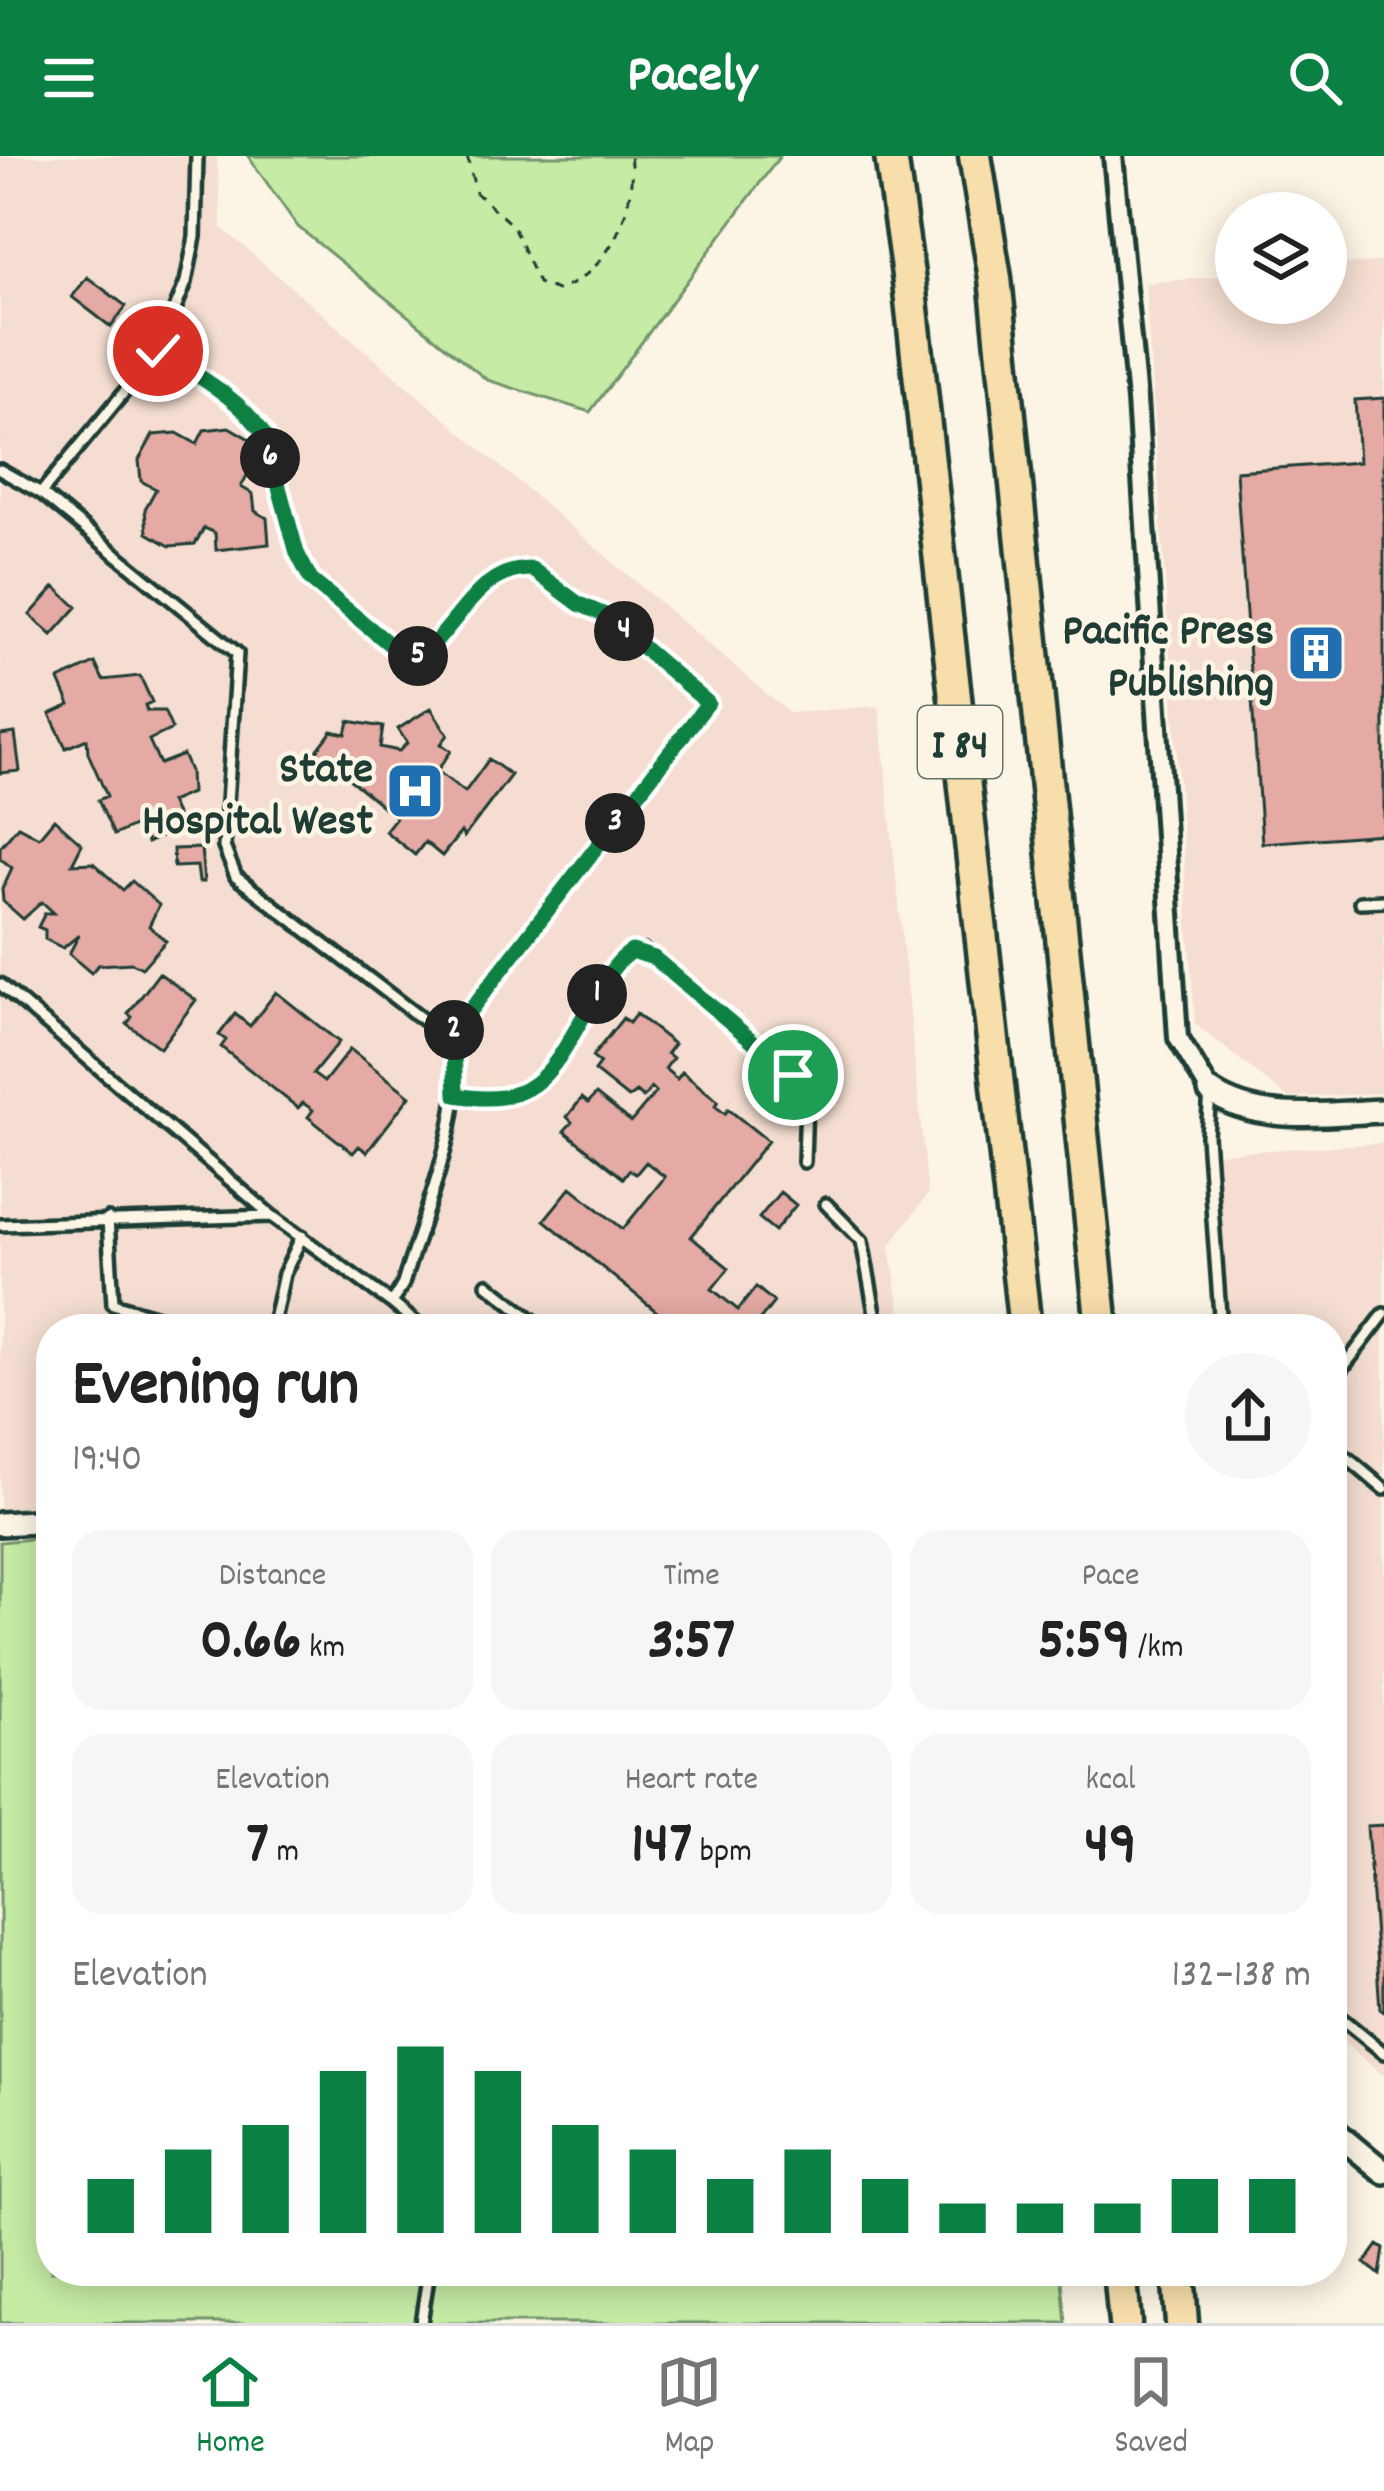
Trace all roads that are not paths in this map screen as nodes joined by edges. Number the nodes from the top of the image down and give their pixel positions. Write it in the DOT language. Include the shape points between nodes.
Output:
graph roads {
  1 [pos="197,156"];
  2 [pos="891,156"];
  3 [pos="975,156"];
  4 [pos="1113,156"];
  5 [pos="158,351"];
  6 [pos="0,470"];
  7 [pos="41,493"];
  8 [pos="1384,901"];
  9 [pos="1360,902"];
  10 [pos="0,984"];
  11 [pos="448,1039"];
  12 [pos="1210,1091"];
  13 [pos="456,1095"];
  14 [pos="1384,1111"];
  15 [pos="804,1162"];
  16 [pos="826,1204"];
  17 [pos="272,1216"];
  18 [pos="108,1219"];
  19 [pos="0,1225"];
  20 [pos="302,1236"];
  21 [pos="487,1283"];
  22 [pos="392,1303"];
  23 [pos="147,1314"];
  24 [pos="275,1314"];
  25 [pos="405,1314"];
  26 [pos="525,1314"];
  27 [pos="875,1314"];
  28 [pos="1023,1314"];
  29 [pos="1100,1314"];
  30 [pos="1220,1314"];
  31 [pos="1384,1314"];
  32 [pos="1347,1352"];
  33 [pos="1351,1352"];
  34 [pos="1347,1358"];
  35 [pos="1347,1457"];
  36 [pos="1384,1489"];
  37 [pos="36,1522"];
  38 [pos="0,1524"];
  39 [pos="1347,2023"];
  40 [pos="1384,2054"];
  41 [pos="1347,2141"];
  42 [pos="1384,2172"];
  43 [pos="427,2286"];
  44 [pos="1121,2286"];
  45 [pos="1179,2286"];
  46 [pos="421,2323"];
  47 [pos="1125,2323"];
  48 [pos="1182,2323"];
  1 -- 5 [label="lane" via="191,260"];
  2 -- 28 [label="highway, I 84"];
  3 -- 29 [label="highway, I 84" via="995,278"];
  4 -- 12 [label="street" via="1137,400 1178,1038"];
  5 -- 7 [label="lane"];
  5 -- 11 [label="lane" via="257,424 311,580 399,652 420,656 486,583 532,569 605,615 708,703"];
  6 -- 7 [label="lane"];
  7 -- 11 [label="lane" via="237,653 224,847 236,877"];
  8 -- 9 [label="lane"];
  10 -- 17 [label="lane"];
  11 -- 13 [label="lane"];
  12 -- 14 [label="street" via="1275,1114"];
  12 -- 30 [label="lane"];
  13 -- 15 [label="lane" via="500,1101 532,1088 615,965 645,951 802,1084"];
  13 -- 22 [label="lane"];
  16 -- 27 [label="lane" via="862,1241"];
  17 -- 18 [label="lane"];
  17 -- 20 [label="lane"];
  18 -- 19 [label="lane"];
  18 -- 23 [label="lane" via="112,1304"];
  20 -- 22 [label="lane"];
  20 -- 24 [label="lane"];
  21 -- 26 [label="lane"];
  22 -- 25 [label="lane"];
  31 -- 33 [label="lane"];
  32 -- 33 [label="lane"];
  33 -- 34 [label="lane"];
  35 -- 36 [label="lane"];
  37 -- 38 [label="street"];
  39 -- 40 [label="lane"];
  41 -- 42 [label="street"];
  43 -- 46 [label="lane"];
  44 -- 47 [label="highway"];
  45 -- 48 [label="highway"];
}
